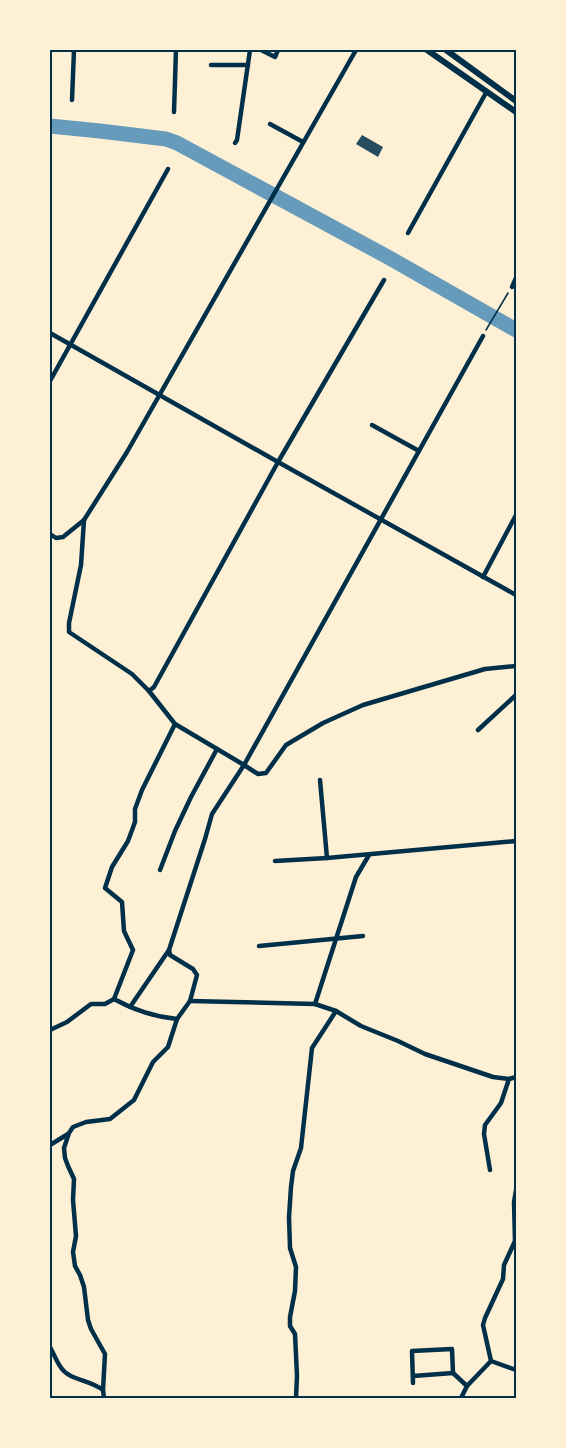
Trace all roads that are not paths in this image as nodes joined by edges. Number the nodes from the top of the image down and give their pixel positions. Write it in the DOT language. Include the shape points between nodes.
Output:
graph roads {
  1 [pos="74,50"];
  2 [pos="176,50"];
  3 [pos="250,50"];
  4 [pos="261,50"];
  5 [pos="278,50"];
  6 [pos="356,50"];
  7 [pos="427,50"];
  8 [pos="446,50"];
  9 [pos="211,65"];
  10 [pos="248,65"];
  11 [pos="487,91"];
  12 [pos="72,100"];
  13 [pos="516,101"];
  14 [pos="174,112"];
  15 [pos="516,112"];
  16 [pos="270,124"];
  17 [pos="303,142"];
  18 [pos="235,143"];
  19 [pos="168,169"];
  20 [pos="408,232"];
  21 [pos="516,278"];
  22 [pos="384,280"];
  23 [pos="512,287"];
  24 [pos="50,333"];
  25 [pos="483,336"];
  26 [pos="70,344"];
  27 [pos="50,381"];
  28 [pos="160,395"];
  29 [pos="372,425"];
  30 [pos="419,451"];
  31 [pos="278,462"];
  32 [pos="516,515"];
  33 [pos="381,519"];
  34 [pos="84,520"];
  35 [pos="50,534"];
  36 [pos="483,577"];
  37 [pos="516,595"];
  38 [pos="516,666"];
  39 [pos="149,691"];
  40 [pos="516,695"];
  41 [pos="175,724"];
  42 [pos="478,730"];
  43 [pos="217,749"];
  44 [pos="244,765"];
  45 [pos="320,780"];
  46 [pos="516,841"];
  47 [pos="369,855"];
  48 [pos="327,858"];
  49 [pos="276,861"];
  50 [pos="160,870"];
  51 [pos="363,936"];
  52 [pos="336,939"];
  53 [pos="259,946"];
  54 [pos="169,950"];
  55 [pos="114,999"];
  56 [pos="190,1001"];
  57 [pos="315,1004"];
  58 [pos="130,1007"];
  59 [pos="336,1011"];
  60 [pos="177,1019"];
  61 [pos="50,1030"];
  62 [pos="516,1077"];
  63 [pos="509,1078"];
  64 [pos="69,1133"];
  65 [pos="50,1145"];
  66 [pos="490,1170"];
  67 [pos="516,1190"];
  68 [pos="50,1347"];
  69 [pos="492,1361"];
  70 [pos="516,1370"];
  71 [pos="453,1373"];
  72 [pos="413,1376"];
  73 [pos="413,1383"];
  74 [pos="467,1386"];
  75 [pos="103,1390"];
  76 [pos="104,1398"];
  77 [pos="296,1398"];
  78 [pos="463,1398"];
  1 -- 12 [label="street"];
  2 -- 14 [label="street"];
  3 -- 10 [label="street"];
  4 -- 5 [label="street" via="275,57"];
  6 -- 17 [label="street"];
  7 -- 11 [label="main road"];
  8 -- 13 [label="main road"];
  9 -- 10 [label="street"];
  10 -- 18 [label="street"];
  11 -- 15 [label="main road"];
  11 -- 20 [label="street"];
  16 -- 17 [label="street"];
  17 -- 28 [label="street"];
  19 -- 26 [label="street"];
  21 -- 23 [label="street"];
  22 -- 31 [label="street"];
  24 -- 26 [label="street"];
  25 -- 30 [label="street"];
  26 -- 27 [label="street"];
  26 -- 28 [label="street"];
  28 -- 31 [label="street"];
  28 -- 34 [label="street"];
  29 -- 30 [label="street"];
  30 -- 33 [label="street"];
  31 -- 33 [label="street"];
  31 -- 39 [label="street"];
  32 -- 36 [label="street"];
  33 -- 36 [label="street"];
  33 -- 44 [label="street"];
  34 -- 35 [label="street" via="63,537"];
  34 -- 39 [label="street" via="69,632 132,674"];
  36 -- 37 [label="street"];
  38 -- 44 [label="street" via="485,669 363,705 286,745 266,773 258,774"];
  39 -- 41 [label="street"];
  40 -- 42 [label="street"];
  41 -- 43 [label="street"];
  41 -- 55 [label="street" via="138,800 128,841 105,888 122,902 124,931 133,950"];
  43 -- 44 [label="street"];
  43 -- 50 [label="street" via="191,797"];
  44 -- 54 [label="street" via="212,814"];
  45 -- 48 [label="street"];
  46 -- 47 [label="street"];
  47 -- 48 [label="street"];
  47 -- 52 [label="street" via="356,877"];
  48 -- 49 [label="street"];
  51 -- 52 [label="street"];
  52 -- 53 [label="street"];
  52 -- 57 [label="street"];
  54 -- 56 [label="street" via="170,955 197,975"];
  54 -- 58 [label="street"];
  55 -- 58 [label="street"];
  55 -- 61 [label="street" via="91,1004"];
  56 -- 57 [label="street"];
  56 -- 60 [label="street"];
  57 -- 59 [label="street"];
  58 -- 60 [label="street" via="160,1018"];
  59 -- 63 [label="street" via="425,1054 493,1077"];
  59 -- 77 [label="street" via="312,1048 301,1148 292,1179 290,1248 296,1267 296,1291 290,1326 295,1334"];
  60 -- 64 [label="street" via="168,1047 153,1062 134,1100 110,1119 80,1124"];
  62 -- 63 [label="street"];
  63 -- 66 [label="street" via="501,1103 485,1125"];
  64 -- 65 [label="street"];
  64 -- 75 [label="street" via="64,1148 74,1179 73,1252 84,1287 88,1320 105,1354"];
  67 -- 69 [label="street" via="515,1241 483,1325"];
  68 -- 75 [label="street" via="68,1375"];
  69 -- 70 [label="street"];
  69 -- 74 [label="street"];
  71 -- 72 [label="street"];
  71 -- 72 [label="street" via="452,1349 412,1351"];
  71 -- 74 [label="street"];
  72 -- 73 [label="street"];
  74 -- 78 [label="street"];
  75 -- 76 [label="street"];
}
